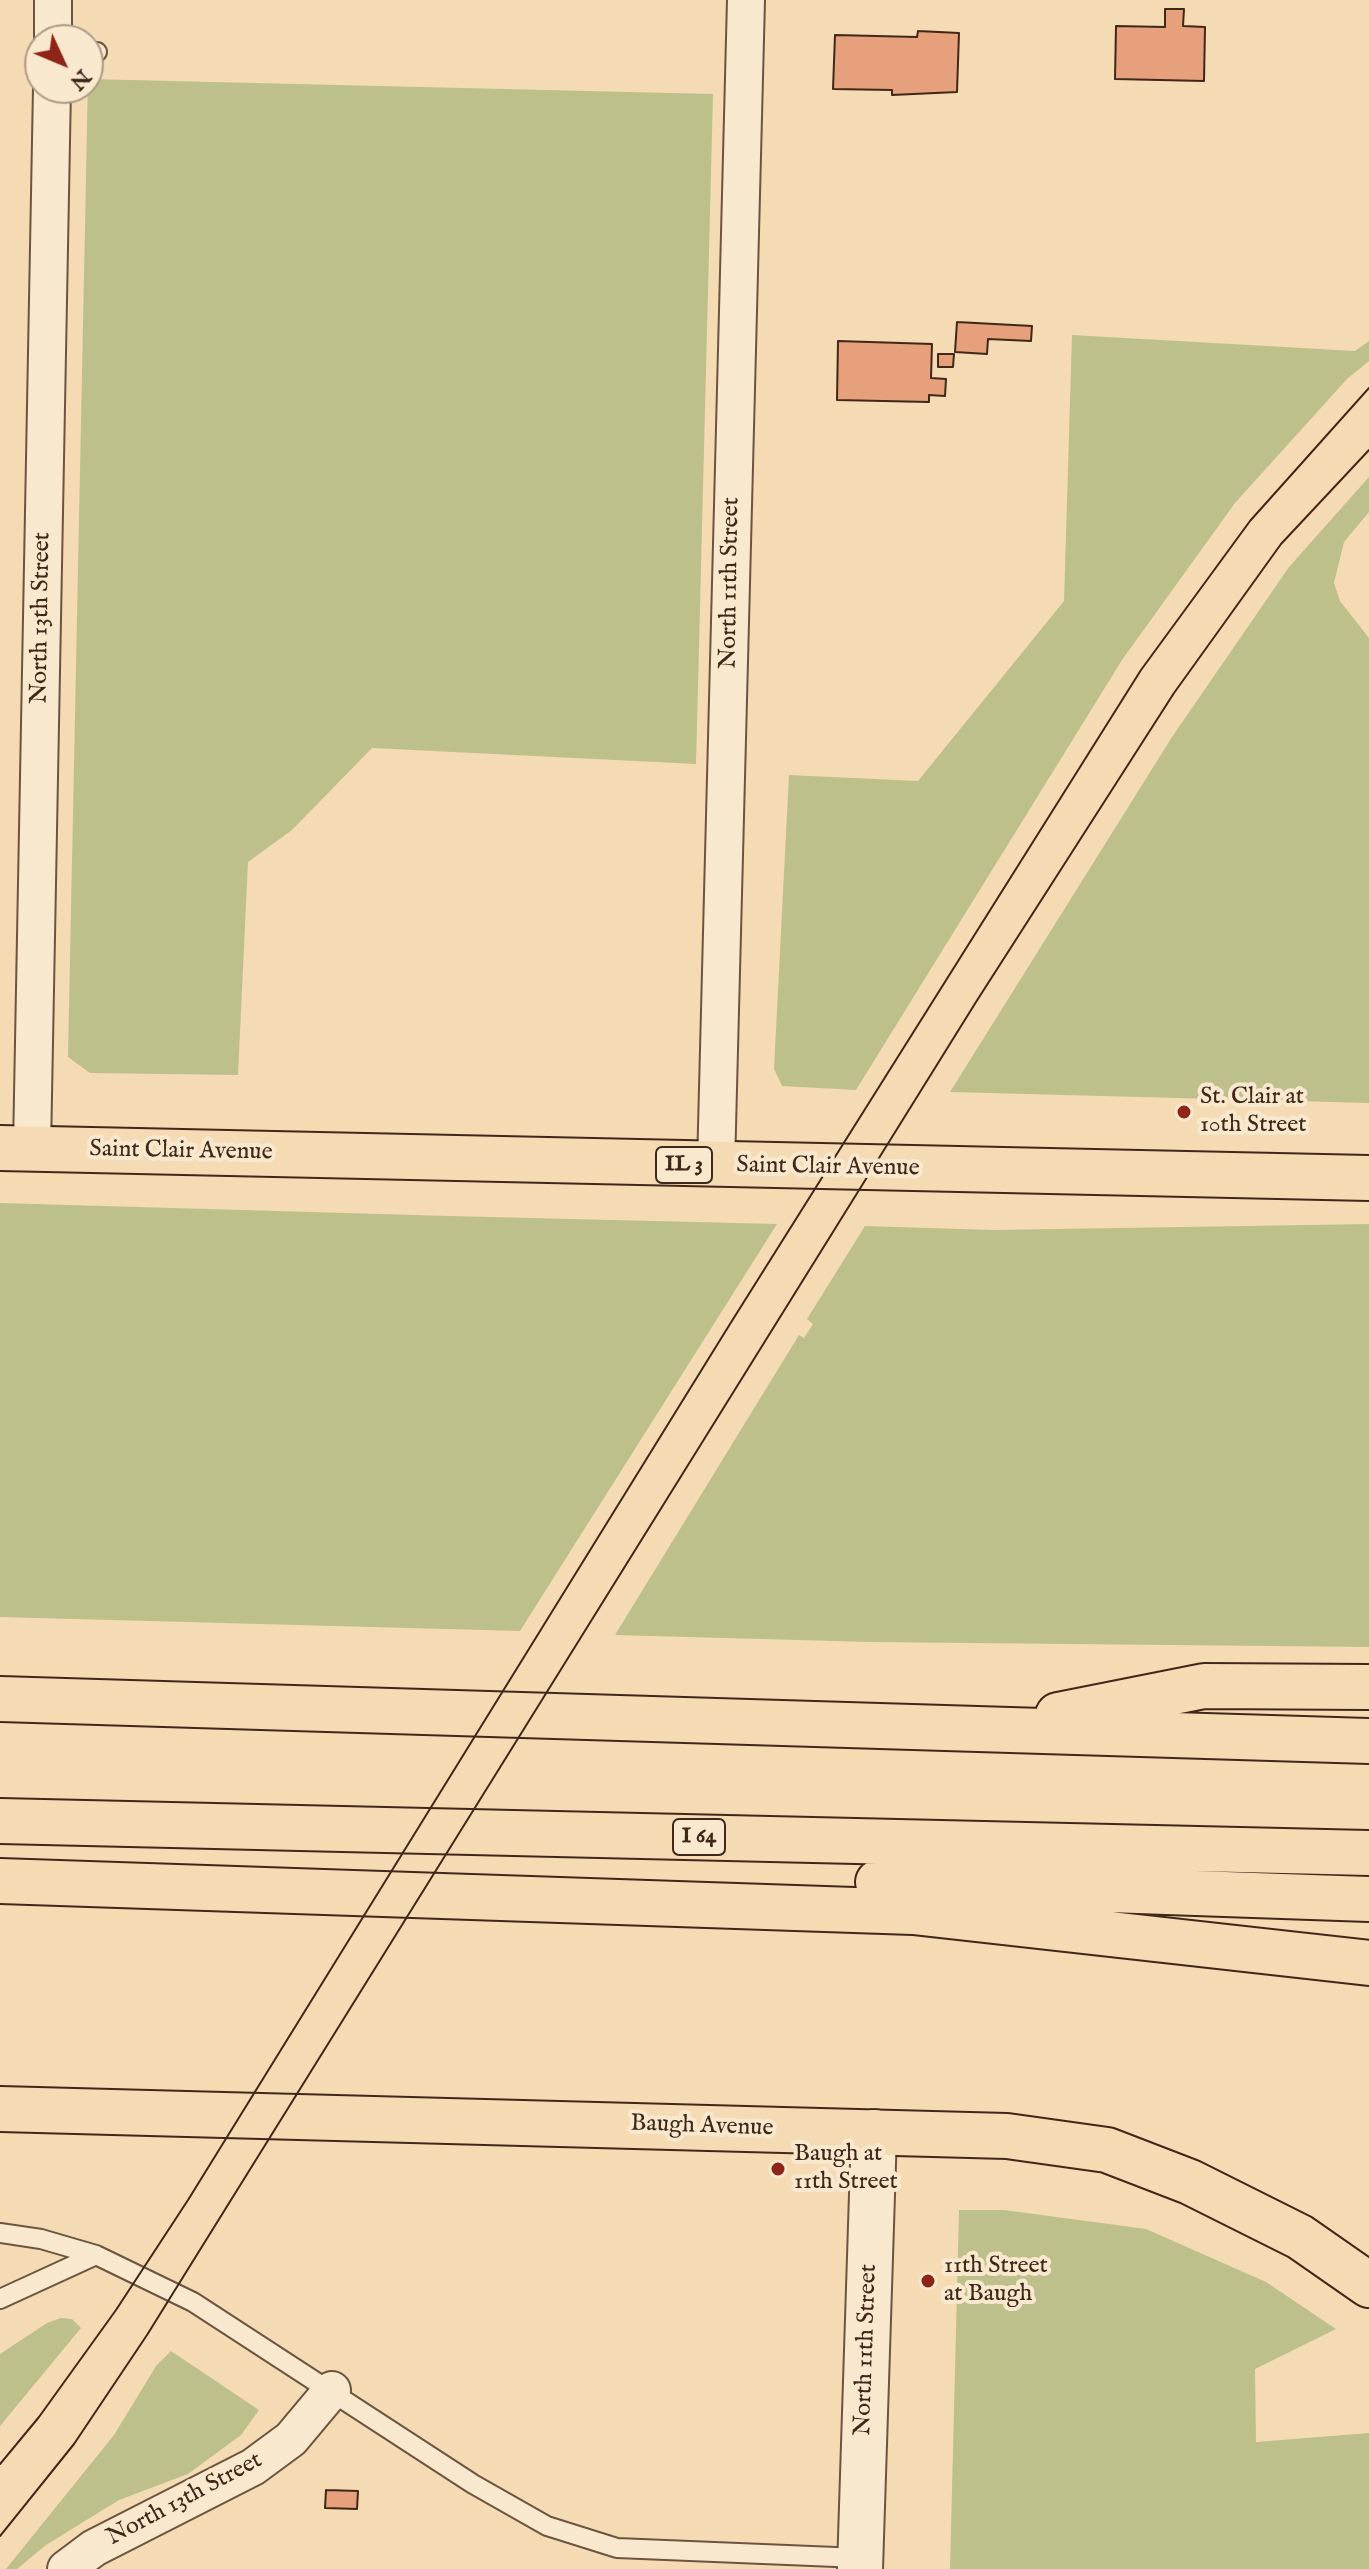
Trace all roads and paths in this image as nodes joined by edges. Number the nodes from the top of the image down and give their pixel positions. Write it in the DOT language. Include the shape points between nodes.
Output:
graph roads {
  1 [pos="53,0"];
  2 [pos="746,0"];
  3 [pos="53,24"];
  4 [pos="51,104"];
  5 [pos="16,1148"];
  6 [pos="716,1166"];
  7 [pos="1369,1178"];
  8 [pos="1369,1687"];
  9 [pos="0,1699"];
  10 [pos="977,1730"];
  11 [pos="1369,1741"];
  12 [pos="14,1821"];
  13 [pos="1369,1853"];
  14 [pos="0,1881"];
  15 [pos="1369,1899"];
  16 [pos="1369,1963"];
  17 [pos="0,2109"];
  18 [pos="874,2132"];
  19 [pos="0,2233"];
  20 [pos="96,2255"];
  21 [pos="1369,2285"];
  22 [pos="0,2299"];
  23 [pos="332,2390"];
  24 [pos="860,2563"];
  25 [pos="66,2569"];
  1 -- 3 [label="street"];
  2 -- 6 [label="street, North 11th Street"];
  4 -- 5 [label="street, North 13th Street"];
  5 -- 6 [label="main road, Saint Clair Avenue / IL 3"];
  6 -- 7 [label="main road, Saint Clair Avenue / IL 3"];
  8 -- 10 [label="main road" via="1204,1686"];
  9 -- 10 [label="main road"];
  10 -- 11 [label="main road"];
  12 -- 13 [label="main road, I 64"];
  12 -- 15 [label="main road" via="182,1857"];
  14 -- 16 [label="main road" via="913,1912"];
  17 -- 18 [label="main road, Baugh Avenue"];
  18 -- 21 [label="main road, Baugh Avenue" via="1007,2136 1107,2150 1190,2182 1300,2237"];
  18 -- 24 [label="street, North 11th Street"];
  19 -- 20 [label="lane"];
  20 -- 22 [label="lane"];
  20 -- 23 [label="lane" via="193,2302"];
  23 -- 24 [label="lane" via="473,2484 547,2526 617,2548"];
  23 -- 25 [label="street, North 13th Street" via="291,2439 253,2467 94,2548"];
}
